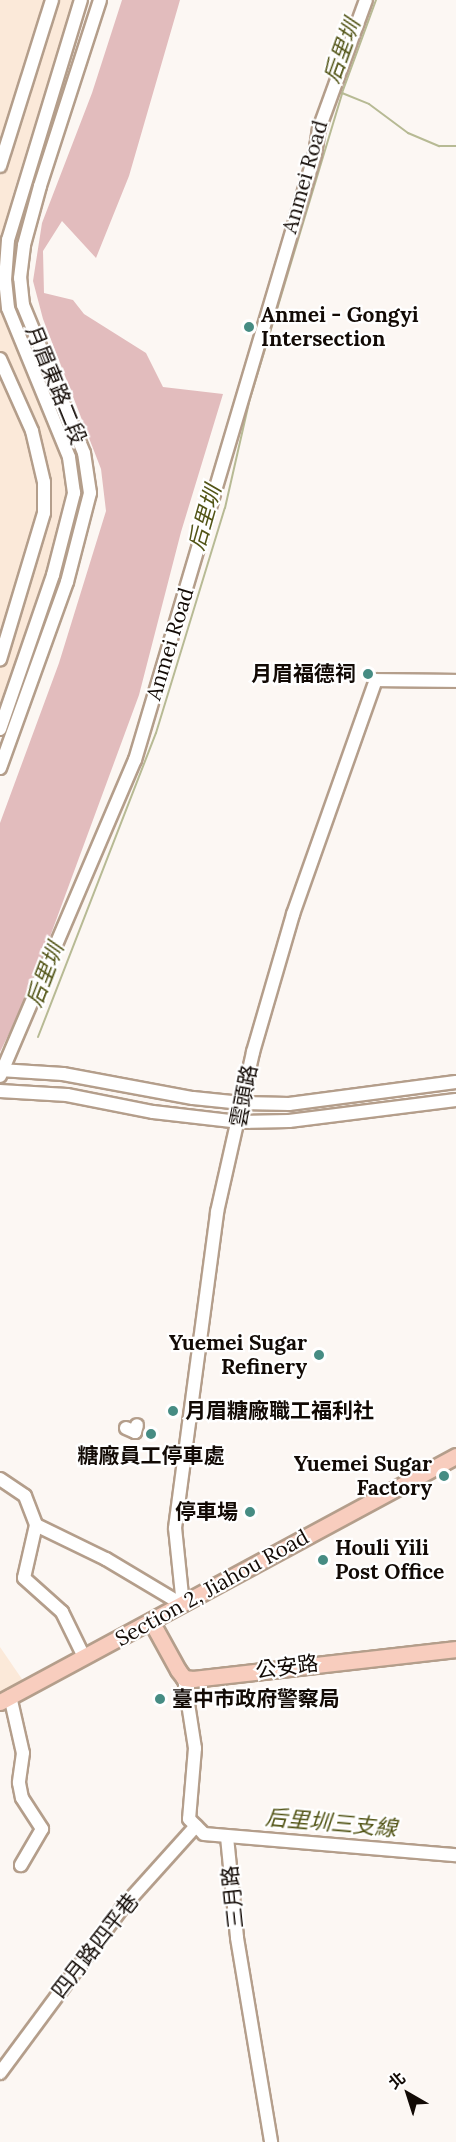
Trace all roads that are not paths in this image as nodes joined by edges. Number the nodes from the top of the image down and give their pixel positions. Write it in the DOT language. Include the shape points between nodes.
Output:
graph roads {
  1 [pos="52,0"];
  2 [pos="81,0"];
  3 [pos="100,0"];
  4 [pos="366,0"];
  5 [pos="0,166"];
  6 [pos="0,359"];
  7 [pos="0,660"];
  8 [pos="456,681"];
  9 [pos="0,729"];
  10 [pos="0,768"];
  11 [pos="1,1072"];
  12 [pos="456,1082"];
  13 [pos="0,1091"];
  14 [pos="454,1101"];
  15 [pos="242,1103"];
  16 [pos="240,1122"];
  17 [pos="456,1456"];
  18 [pos="0,1479"];
  19 [pos="36,1525"];
  20 [pos="183,1605"];
  21 [pos="151,1621"];
  22 [pos="456,1649"];
  23 [pos="84,1657"];
  24 [pos="184,1678"];
  25 [pos="5,1699"];
  26 [pos="196,1826"];
  27 [pos="227,1837"];
  28 [pos="456,1855"];
  29 [pos="21,1865"];
  30 [pos="0,2073"];
  31 [pos="271,2142"];
  1 -- 5 [label="street"];
  2 -- 9 [label="street, 月眉東路二段" via="14,220 5,280 8,308 69,457 74,493 53,575"];
  3 -- 10 [label="street, 月眉東路二段" via="40,186 24,245 20,279 23,305 84,453 90,493 67,582"];
  4 -- 11 [label="street, Anmei Road" via="323,118 135,760"];
  6 -- 7 [label="street" via="32,431 44,482 44,513"];
  8 -- 15 [label="street, 雲頭路" via="376,680 293,914"];
  11 -- 15 [label="street" via="63,1074"];
  12 -- 15 [label="street" via="289,1104"];
  13 -- 16 [label="street" via="66,1095 153,1112"];
  14 -- 16 [label="street" via="300,1120"];
  15 -- 16 [label="street, 雲頭路"];
  16 -- 20 [label="street, 雲頭路" via="217,1212 196,1384 187,1419 187,1447 175,1528"];
  17 -- 20 [label="main road, Section 2, Jiahou Road"];
  18 -- 19 [label="street" via="25,1496"];
  19 -- 20 [label="street" via="106,1559"];
  19 -- 23 [label="street" via="24,1578 62,1612"];
  20 -- 21 [label="main road, Section 2, Jiahou Road"];
  21 -- 23 [label="main road, Section 2, Jiahou Road"];
  21 -- 24 [label="main road"];
  22 -- 24 [label="main road, 公安路"];
  23 -- 25 [label="main road, Section 2, Jiahou Road"];
  24 -- 26 [label="street" via="195,1748 189,1819"];
  25 -- 29 [label="street" via="23,1753 19,1784 22,1798 42,1829"];
  26 -- 27 [label="street, 三月路" via="204,1834"];
  26 -- 30 [label="street, 四月路四平巷" via="123,1907"];
  27 -- 28 [label="street"];
  27 -- 31 [label="street, 三月路" via="237,1938"];
}
